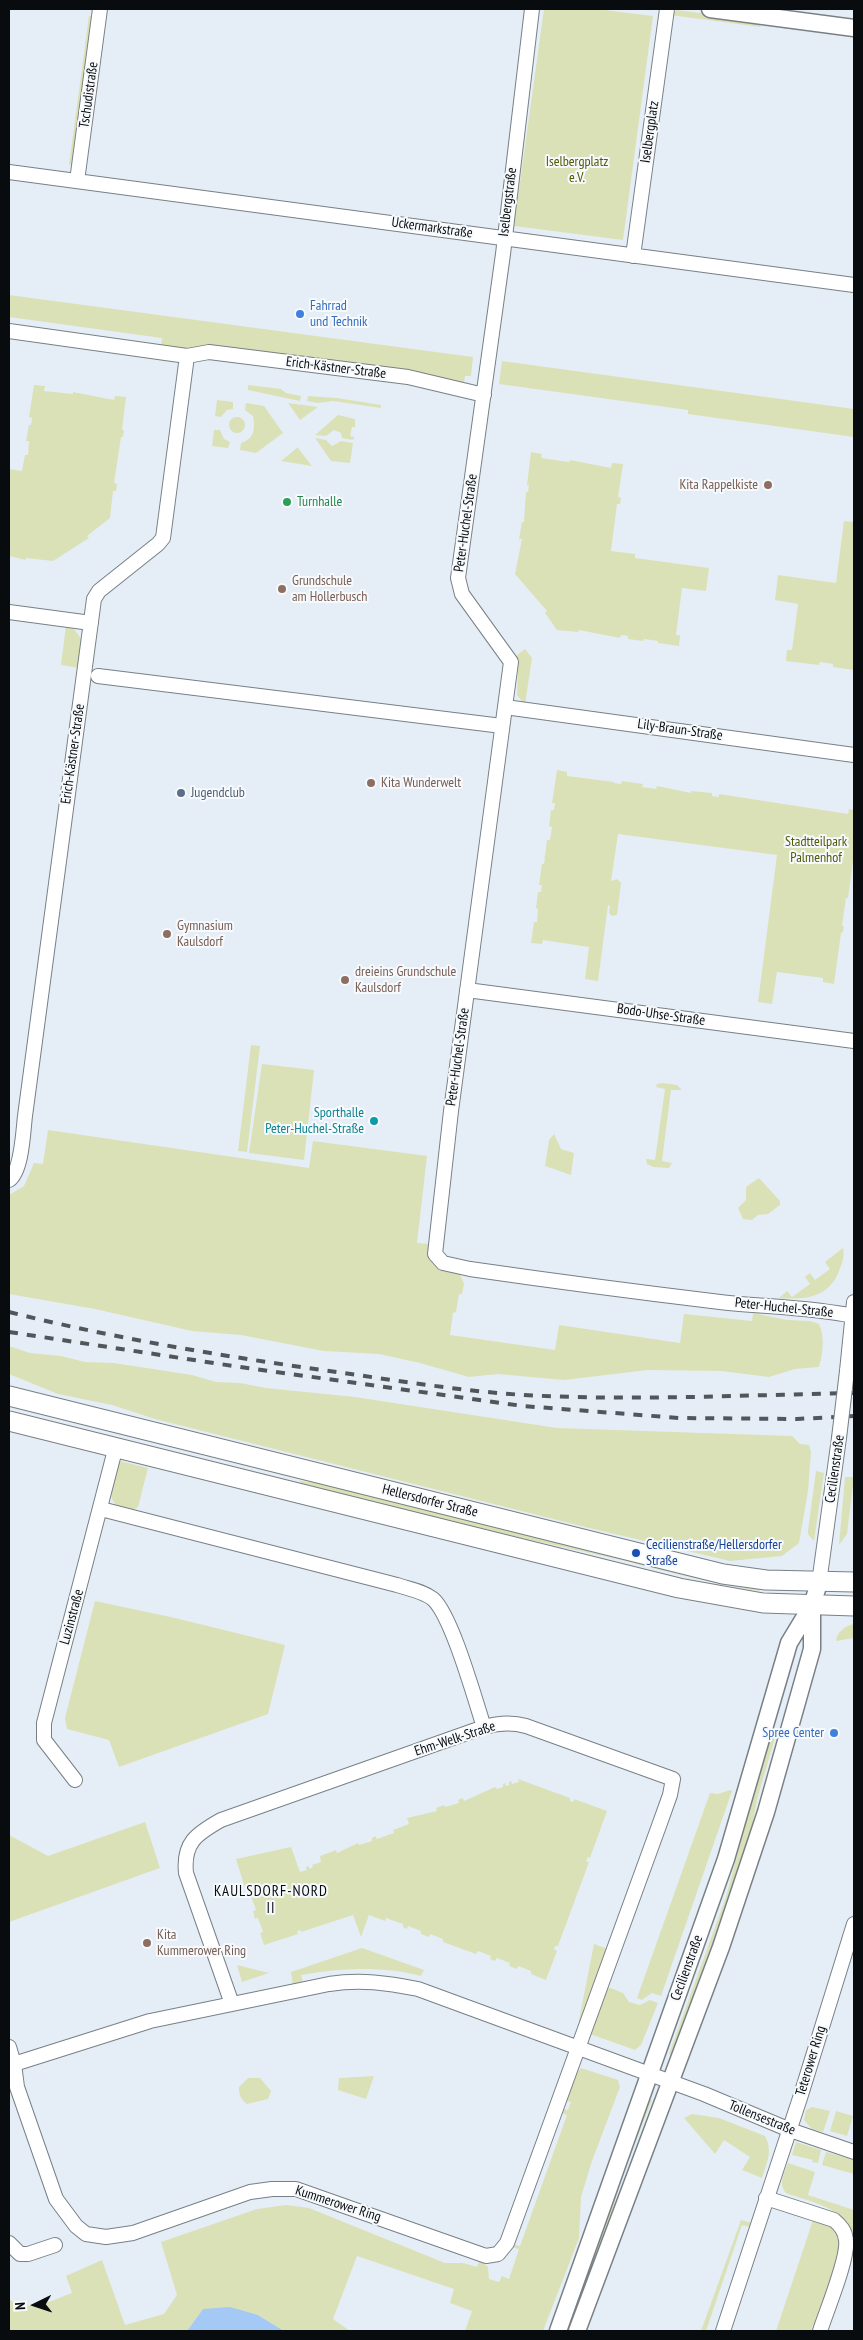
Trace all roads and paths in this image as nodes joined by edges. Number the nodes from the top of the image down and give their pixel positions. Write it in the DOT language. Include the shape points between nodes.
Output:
graph roads {
  1 [pos="100,9"];
  2 [pos="532,9"];
  3 [pos="667,9"];
  4 [pos="710,9"];
  5 [pos="854,28"];
  6 [pos="9,172"];
  7 [pos="77,182"];
  8 [pos="503,238"];
  9 [pos="633,256"];
  10 [pos="854,285"];
  11 [pos="9,330"];
  12 [pos="188,356"];
  13 [pos="484,395"];
  14 [pos="9,612"];
  15 [pos="91,623"];
  16 [pos="98,676"];
  17 [pos="505,707"];
  18 [pos="502,726"];
  19 [pos="854,755"];
  20 [pos="467,990"];
  21 [pos="854,1042"];
  22 [pos="9,1180"];
  23 [pos="854,1302"];
  24 [pos="853,1316"];
  25 [pos="9,1396"];
  26 [pos="9,1421"];
  27 [pos="121,1424"];
  28 [pos="116,1446"];
  29 [pos="100,1509"];
  30 [pos="854,1582"];
  31 [pos="819,1583"];
  32 [pos="812,1605"];
  33 [pos="854,1606"];
  34 [pos="484,1727"];
  35 [pos="75,1780"];
  36 [pos="854,1924"];
  37 [pos="232,2004"];
  38 [pos="9,2047"];
  39 [pos="577,2048"];
  40 [pos="14,2064"];
  41 [pos="649,2074"];
  42 [pos="670,2082"];
  43 [pos="790,2130"];
  44 [pos="854,2152"];
  45 [pos="766,2198"];
  46 [pos="9,2243"];
  47 [pos="55,2244"];
  48 [pos="558,2331"];
  49 [pos="577,2331"];
  50 [pos="723,2331"];
  51 [pos="820,2331"];
  1 -- 7 [label="street, Tschudistraße"];
  2 -- 8 [label="street, Iselbergstraße"];
  3 -- 9 [label="street, Iselbergplatz"];
  4 -- 5 [label="street"];
  6 -- 7 [label="street, Uckermarkstraße"];
  7 -- 8 [label="street, Uckermarkstraße"];
  8 -- 9 [label="street, Uckermarkstraße"];
  8 -- 13 [label="street, Iselbergstraße"];
  9 -- 10 [label="street, Uckermarkstraße"];
  11 -- 12 [label="street, Erich-Kästner-Straße"];
  12 -- 13 [label="street, Erich-Kästner-Straße" via="208,352 408,377"];
  12 -- 15 [label="street, Erich-Kästner-Straße" via="162,538 99,591 94,599"];
  13 -- 17 [label="street, Peter-Huchel-Straße" via="458,578 462,594 511,662"];
  14 -- 15 [label="street"];
  15 -- 22 [label="street, Erich-Kästner-Straße" via="18,1165"];
  16 -- 18 [label="street"];
  17 -- 18 [label="street, Peter-Huchel-Straße"];
  17 -- 19 [label="street, Lily-Braun-Straße"];
  18 -- 20 [label="street, Peter-Huchel-Straße"];
  20 -- 21 [label="street, Bodo-Uhse-Straße"];
  20 -- 24 [label="street, Peter-Huchel-Straße" via="434,1245 435,1254 442,1263 472,1270 665,1296 824,1310"];
  23 -- 24 [label="street, Cecilienstraße"];
  24 -- 31 [label="street, Cecilienstraße, bridge"];
  25 -- 27 [label="main road, Hellersdorfer Straße"];
  26 -- 28 [label="main road, Hellersdorfer Straße"];
  27 -- 28 [label="main road"];
  27 -- 31 [label="main road, Hellersdorfer Straße" via="723,1574"];
  28 -- 29 [label="street, Luzinstraße"];
  28 -- 32 [label="main road, Hellersdorfer Straße" via="679,1588 755,1602"];
  29 -- 34 [label="street" via="419,1592 433,1600 450,1626"];
  29 -- 35 [label="street, Luzinstraße" via="44,1723 44,1740"];
  30 -- 31 [label="main road, Hellersdorfer Straße"];
  31 -- 32 [label="street, Cecilienstraße"];
  32 -- 33 [label="main road, Hellersdorfer Straße"];
  32 -- 41 [label="street, Cecilienstraße" via="788,1643 726,1859"];
  32 -- 42 [label="street, Cecilienstraße" via="812,1649 766,1812 724,1938"];
  34 -- 37 [label="street, Ehm-Welk-Straße" via="221,1820 203,1830 191,1842 186,1856 186,1873"];
  34 -- 39 [label="street, Ehm-Welk-Straße" via="516,1723 672,1779 670,1795"];
  36 -- 43 [label="street, Teterower Ring"];
  37 -- 39 [label="street" via="354,1980 380,1982 418,1989"];
  37 -- 40 [label="street" via="150,2021"];
  38 -- 40 [label="street, Kummerower Ring"];
  39 -- 40 [label="street, Kummerower Ring" via="507,2243 498,2254 486,2256 296,2189 272,2188 250,2192 133,2233 106,2237 86,2234 56,2199 17,2086"];
  39 -- 41 [label="street"];
  41 -- 42 [label="street"];
  41 -- 48 [label="street, Cecilienstraße"];
  42 -- 43 [label="street, Tollensestraße"];
  42 -- 49 [label="street, Cecilienstraße"];
  43 -- 44 [label="street, Tollensestraße"];
  43 -- 45 [label="street, Teterower Ring"];
  45 -- 50 [label="street, Teterower Ring"];
  45 -- 51 [label="street" via="834,2220 845,2234 846,2249"];
  46 -- 47 [label="street" via="20,2254"];
}
